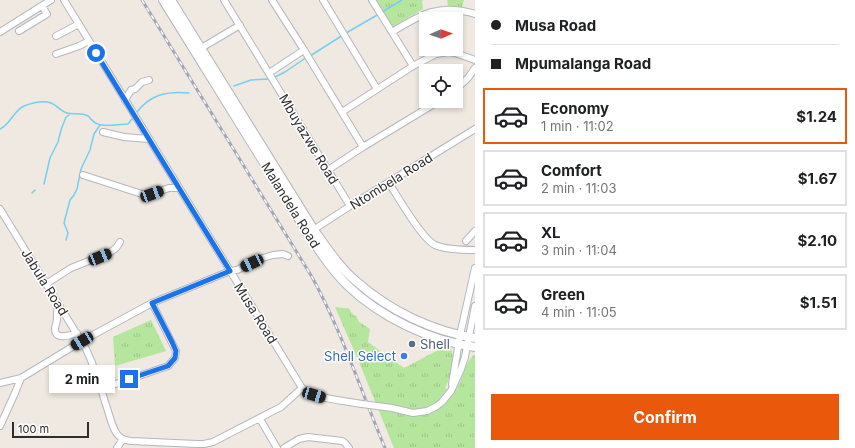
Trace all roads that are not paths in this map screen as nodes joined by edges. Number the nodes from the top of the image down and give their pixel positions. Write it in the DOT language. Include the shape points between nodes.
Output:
graph roads {
  1 [pos="51,0"];
  2 [pos="64,0"];
  3 [pos="163,0"];
  4 [pos="171,0"];
  5 [pos="224,0"];
  6 [pos="272,0"];
  7 [pos="323,0"];
  8 [pos="372,0"];
  9 [pos="42,6"];
  10 [pos="475,14"];
  11 [pos="79,24"];
  12 [pos="240,25"];
  13 [pos="19,31"];
  14 [pos="0,32"];
  15 [pos="392,32"];
  16 [pos="56,36"];
  17 [pos="89,41"];
  18 [pos="198,51"];
  19 [pos="56,54"];
  20 [pos="307,55"];
  21 [pos="475,60"];
  22 [pos="413,66"];
  23 [pos="475,68"];
  24 [pos="271,77"];
  25 [pos="149,80"];
  26 [pos="463,83"];
  27 [pos="377,89"];
  28 [pos="125,100"];
  29 [pos="427,108"];
  30 [pos="342,112"];
  31 [pos="475,129"];
  32 [pos="103,132"];
  33 [pos="149,139"];
  34 [pos="362,147"];
  35 [pos="328,170"];
  36 [pos="83,175"];
  37 [pos="389,183"];
  38 [pos="179,188"];
  39 [pos="350,206"];
  40 [pos="0,209"];
  41 [pos="475,231"];
  42 [pos="311,232"];
  43 [pos="466,241"];
  44 [pos="120,242"];
  45 [pos="475,250"];
  46 [pos="288,256"];
  47 [pos="475,268"];
  48 [pos="230,271"];
  49 [pos="46,284"];
  50 [pos="58,303"];
  51 [pos="152,303"];
  52 [pos="475,306"];
  53 [pos="76,333"];
  54 [pos="468,336"];
  55 [pos="82,341"];
  56 [pos="467,346"];
  57 [pos="21,378"];
  58 [pos="0,383"];
  59 [pos="302,388"];
  60 [pos="101,389"];
  61 [pos="260,419"];
  62 [pos="0,426"];
  63 [pos="122,439"];
  64 [pos="168,445"];
  65 [pos="117,448"];
  66 [pos="277,448"];
  67 [pos="284,448"];
  68 [pos="349,448"];
  1 -- 9 [label="street"];
  2 -- 11 [label="street, Musa Road"];
  3 -- 18 [label="main road, Malandela Road"];
  4 -- 18 [label="main road, Malandela Road"];
  5 -- 12 [label="street, Mbuyazwe Road"];
  6 -- 20 [label="street"];
  7 -- 27 [label="street"];
  8 -- 15 [label="street"];
  9 -- 13 [label="street" via="47,14"];
  9 -- 14 [label="street"];
  10 -- 15 [label="street" via="459,10 431,12"];
  11 -- 16 [label="street"];
  11 -- 17 [label="street, Musa Road"];
  12 -- 18 [label="street"];
  12 -- 24 [label="street, Mbuyazwe Road"];
  15 -- 22 [label="street"];
  17 -- 19 [label="street"];
  17 -- 28 [label="street, Musa Road"];
  18 -- 42 [label="main road, Malandela Road"];
  20 -- 24 [label="street"];
  20 -- 30 [label="street"];
  21 -- 22 [label="street" via="450,52 436,54"];
  22 -- 27 [label="street"];
  23 -- 26 [label="street"];
  24 -- 35 [label="street, Mbuyazwe Road"];
  25 -- 28 [label="street" via="131,90"];
  27 -- 30 [label="street"];
  28 -- 33 [label="street, Musa Road"];
  29 -- 34 [label="street"];
  30 -- 34 [label="street"];
  31 -- 37 [label="street, Ntombela Road"];
  32 -- 33 [label="street"];
  33 -- 38 [label="street, Musa Road"];
  34 -- 35 [label="street"];
  35 -- 39 [label="street, Mbuyazwe Road"];
  36 -- 38 [label="street" via="145,195 169,188"];
  37 -- 39 [label="street, Ntombela Road"];
  37 -- 45 [label="street" via="416,225 431,242 441,247"];
  38 -- 48 [label="street, Musa Road"];
  39 -- 42 [label="street, Ntombela Road"];
  40 -- 49 [label="street, Jabula Road"];
  41 -- 43 [label="street"];
  42 -- 54 [label="main road, Malandela Road" via="356,282 378,299 420,322"];
  42 -- 56 [label="main road, Malandela Road" via="328,263 363,298 406,325 434,337"];
  44 -- 49 [label="street" via="110,253 71,268"];
  46 -- 48 [label="street" via="273,255"];
  47 -- 54 [label="street"];
  48 -- 51 [label="street"];
  48 -- 59 [label="street, Musa Road"];
  49 -- 50 [label="street, Jabula Road"];
  50 -- 53 [label="street, Jabula Road"];
  50 -- 53 [label="street" via="56,332 62,336"];
  51 -- 55 [label="street"];
  51 -- 60 [label="street" via="176,351 175,358 168,366"];
  52 -- 54 [label="street"];
  53 -- 55 [label="street, Jabula Road"];
  54 -- 56 [label="street"];
  55 -- 57 [label="street"];
  55 -- 60 [label="street, Jabula Road"];
  56 -- 59 [label="street, bridge" via="451,392 437,406 427,411 413,413 323,398"];
  57 -- 58 [label="street"];
  57 -- 62 [label="street"];
  59 -- 61 [label="street" via="281,407"];
  60 -- 63 [label="street, Jabula Road" via="114,429"];
  61 -- 64 [label="street" via="213,442"];
  61 -- 66 [label="street"];
  63 -- 64 [label="street"];
  63 -- 65 [label="street"];
  67 -- 68 [label="street" via="308,437 342,441"];
}
